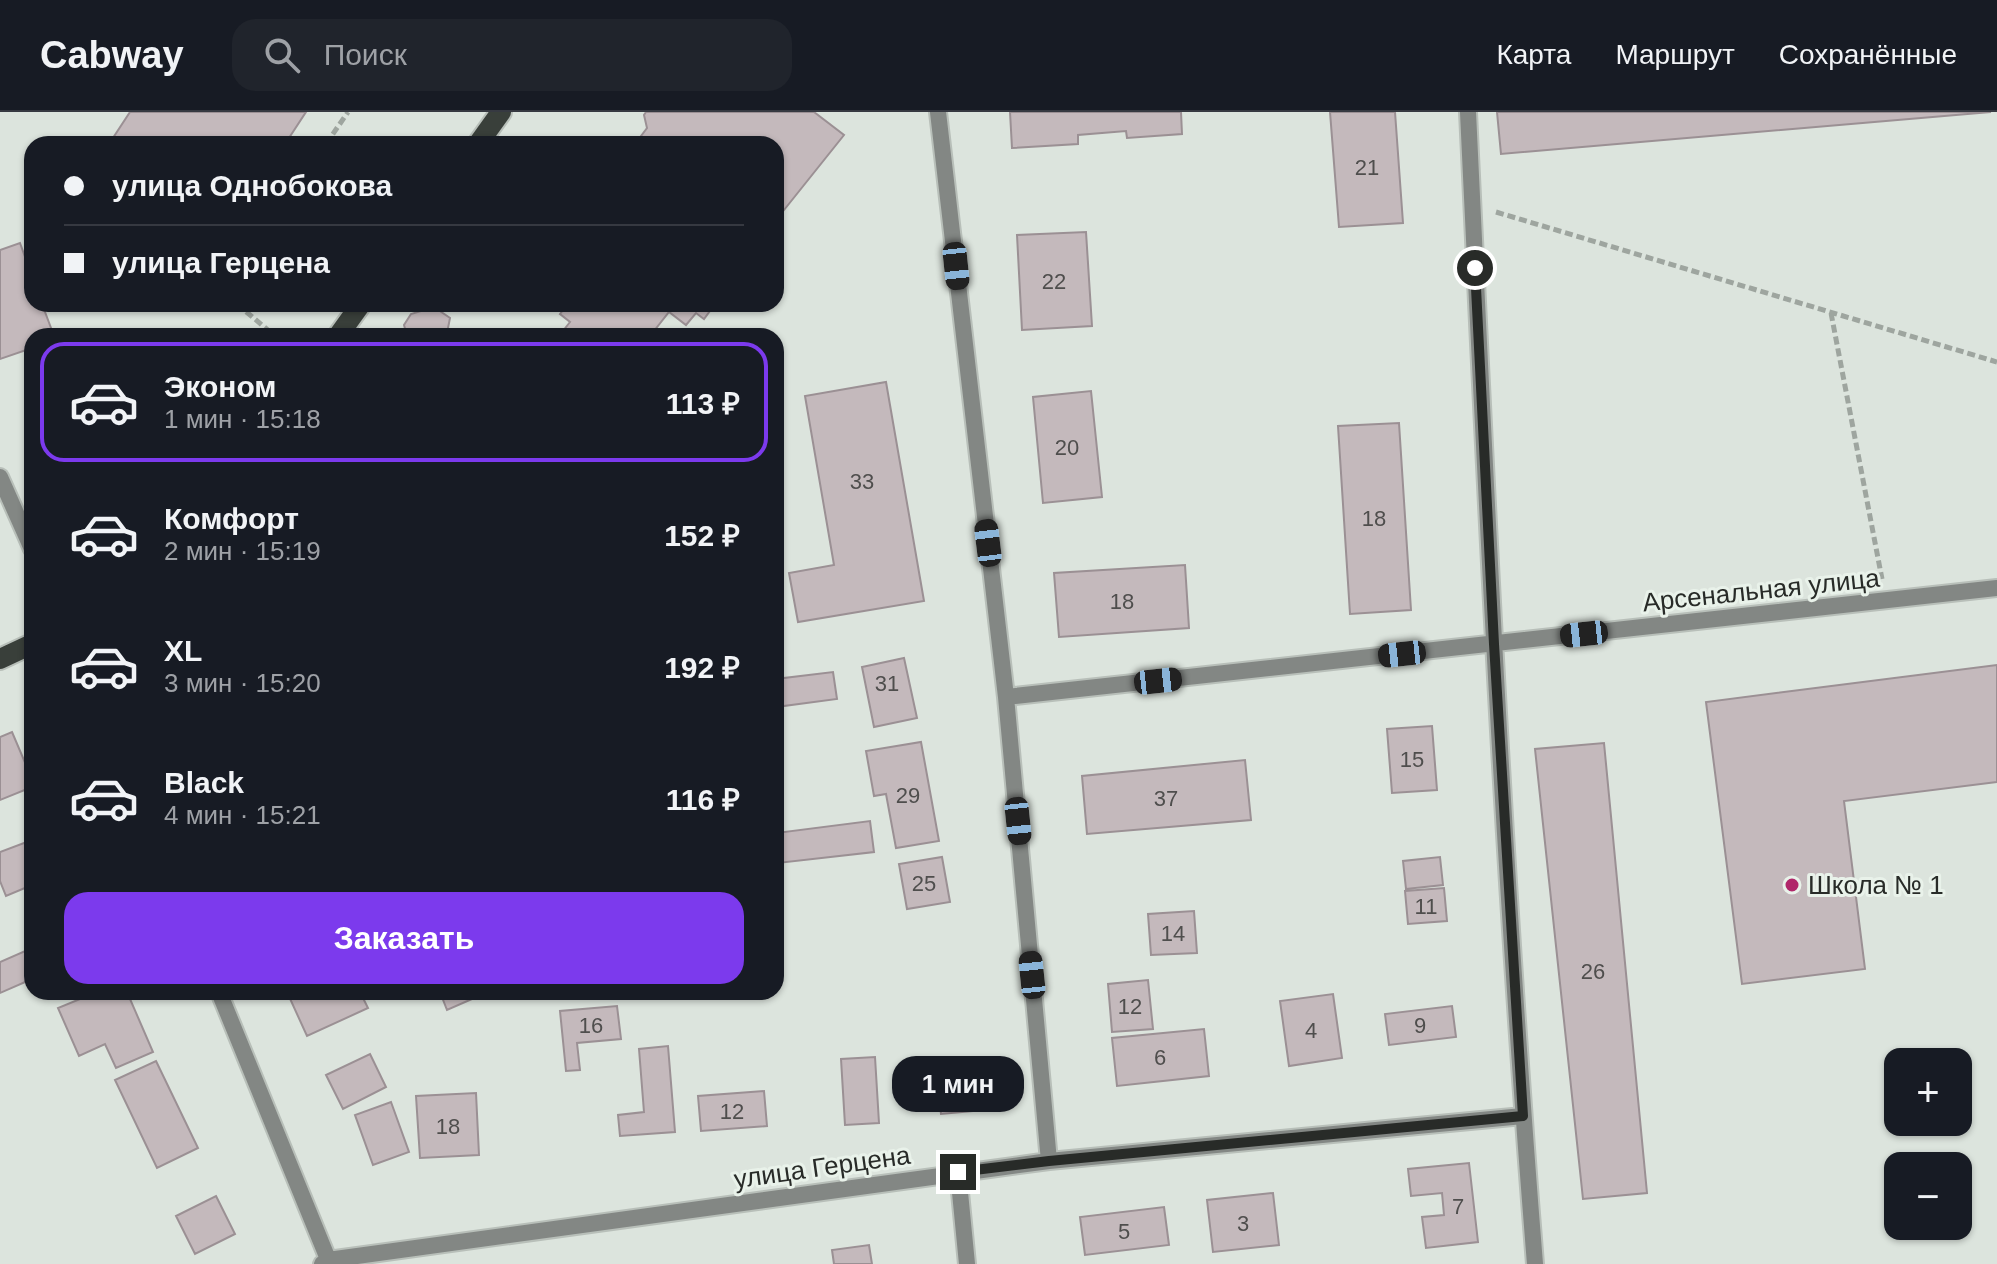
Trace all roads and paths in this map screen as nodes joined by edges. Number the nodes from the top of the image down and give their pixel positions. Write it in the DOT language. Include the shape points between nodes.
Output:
graph roads {
  1 [pos="348,112"];
  2 [pos="501,112"];
  3 [pos="938,112"];
  4 [pos="1468,112"];
  5 [pos="332,136"];
  6 [pos="484,136"];
  7 [pos="1472,205"];
  8 [pos="246,312"];
  9 [pos="1831,313"];
  10 [pos="266,328"];
  11 [pos="1997,362"];
  12 [pos="0,477"];
  13 [pos="24,531"];
  14 [pos="1997,588"];
  15 [pos="1887,600"];
  16 [pos="1494,644"];
  17 [pos="24,648"];
  18 [pos="0,659"];
  19 [pos="1006,697"];
  20 [pos="222,1000"];
  21 [pos="1523,1116"];
  22 [pos="1049,1161"];
  23 [pos="958,1172"];
  24 [pos="327,1263"];
  25 [pos="967,1264"];
  26 [pos="1535,1264"];
  1 -- 5 [label="path"];
  2 -- 6 [label="main road"];
  3 -- 19 [label="street"];
  4 -- 7 [label="street"];
  7 -- 9 [label="path"];
  7 -- 16 [label="street"];
  8 -- 10 [label="path"];
  9 -- 11 [label="path"];
  9 -- 15 [label="path"];
  12 -- 13 [label="street"];
  14 -- 15 [label="street, Арсенальная улица"];
  15 -- 16 [label="street, Арсенальная улица"];
  16 -- 19 [label="street, Арсенальная улица"];
  16 -- 21 [label="street"];
  17 -- 18 [label="main road"];
  19 -- 22 [label="street"];
  20 -- 24 [label="street"];
  21 -- 22 [label="street, улица Герцена"];
  21 -- 26 [label="street"];
  22 -- 23 [label="street, улица Герцена"];
  23 -- 24 [label="street, улица Герцена"];
  23 -- 25 [label="street"];
}
